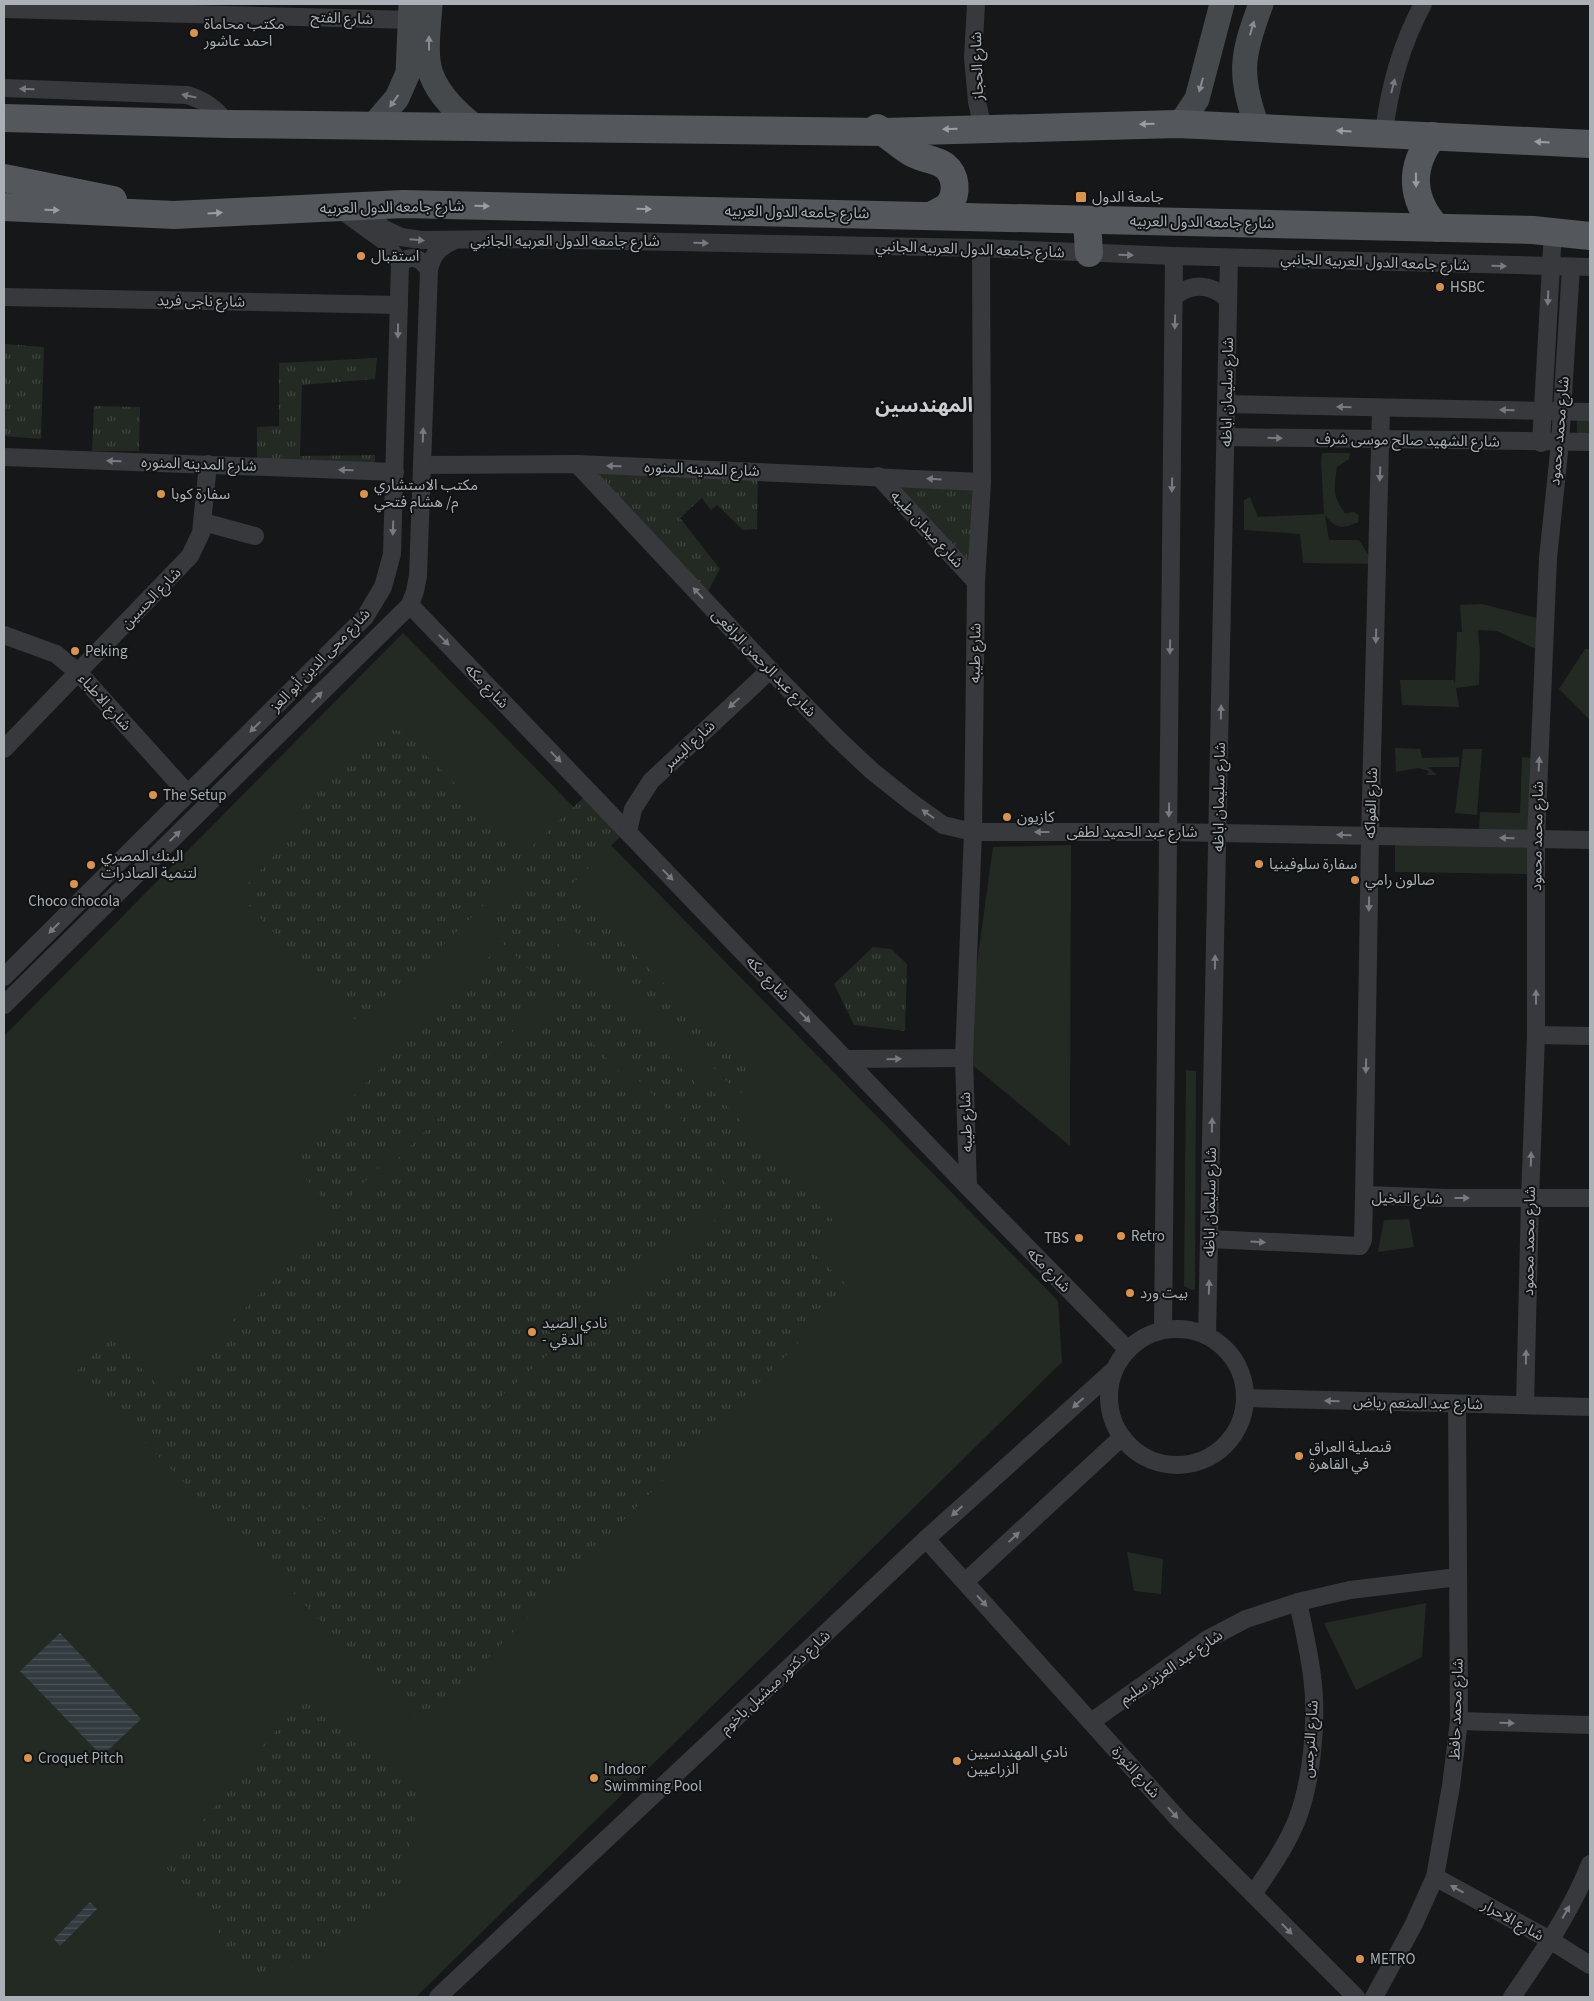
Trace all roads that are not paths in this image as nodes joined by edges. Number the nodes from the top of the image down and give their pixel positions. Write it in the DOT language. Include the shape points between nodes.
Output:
graph roads {
  1 [pos="430,4"];
  2 [pos="976,4"];
  3 [pos="1222,4"];
  4 [pos="1261,4"];
  5 [pos="1423,4"];
  6 [pos="4,9"];
  7 [pos="411,12"];
  8 [pos="1209,52"];
  9 [pos="1244,55"];
  10 [pos="419,73"];
  11 [pos="4,88"];
  12 [pos="4,118"];
  13 [pos="227,124"];
  14 [pos="1177,124"];
  15 [pos="373,126"];
  16 [pos="1257,126"];
  17 [pos="475,127"];
  18 [pos="983,128"];
  19 [pos="883,132"];
  20 [pos="1384,133"];
  21 [pos="1433,136"];
  22 [pos="1590,144"];
  23 [pos="4,178"];
  24 [pos="363,206"];
  25 [pos="4,207"];
  26 [pos="336,207"];
  27 [pos="174,215"];
  28 [pos="932,215"];
  29 [pos="1087,220"];
  30 [pos="1437,228"];
  31 [pos="1553,231"];
  32 [pos="1590,236"];
  33 [pos="453,241"];
  34 [pos="981,248"];
  35 [pos="1089,253"];
  36 [pos="1174,256"];
  37 [pos="1229,258"];
  38 [pos="400,263"];
  39 [pos="1549,267"];
  40 [pos="1571,267"];
  41 [pos="1590,268"];
  42 [pos="429,270"];
  43 [pos="1175,296"];
  44 [pos="4,297"];
  45 [pos="1228,299"];
  46 [pos="399,304"];
  47 [pos="1226,404"];
  48 [pos="1381,408"];
  49 [pos="1543,411"];
  50 [pos="1561,411"];
  51 [pos="1590,412"];
  52 [pos="1226,437"];
  53 [pos="1381,440"];
  54 [pos="1590,442"];
  55 [pos="1541,443"];
  56 [pos="1560,443"];
  57 [pos="4,457"];
  58 [pos="208,464"];
  59 [pos="577,464"];
  60 [pos="422,465"];
  61 [pos="395,472"];
  62 [pos="878,476"];
  63 [pos="982,482"];
  64 [pos="203,522"];
  65 [pos="255,536"];
  66 [pos="976,582"];
  67 [pos="410,605"];
  68 [pos="4,635"];
  69 [pos="770,670"];
  70 [pos="79,672"];
  71 [pos="4,750"];
  72 [pos="188,794"];
  73 [pos="628,832"];
  74 [pos="973,832"];
  75 [pos="1169,832"];
  76 [pos="1218,833"];
  77 [pos="1370,836"];
  78 [pos="1536,839"];
  79 [pos="1590,840"];
  80 [pos="4,977"];
  81 [pos="4,1005"];
  82 [pos="1536,1034"];
  83 [pos="1590,1036"];
  84 [pos="964,1058"];
  85 [pos="845,1059"];
  86 [pos="968,1187"];
  87 [pos="1364,1198"];
  88 [pos="1530,1198"];
  89 [pos="1590,1198"];
  90 [pos="1210,1239"];
  91 [pos="1163,1330"];
  92 [pos="1207,1336"];
  93 [pos="1128,1350"];
  94 [pos="1114,1370"];
  95 [pos="1246,1398"];
  96 [pos="1457,1404"];
  97 [pos="1525,1405"];
  98 [pos="1590,1407"];
  99 [pos="1122,1437"];
  100 [pos="926,1539"];
  101 [pos="1458,1577"];
  102 [pos="965,1582"];
  103 [pos="1298,1602"];
  104 [pos="1459,1721"];
  105 [pos="1091,1722"];
  106 [pos="1590,1725"];
  107 [pos="1590,1864"];
  108 [pos="1435,1877"];
  109 [pos="1253,1894"];
  110 [pos="1550,1940"];
  111 [pos="1590,1966"];
  112 [pos="438,1997"];
  113 [pos="1356,1997"];
  114 [pos="1374,1997"];
  115 [pos="1512,1997"];
  10 -- 1 [label="street, one-way" via="429,37"];
  2 -- 18 [label="street, شارع الحجاز" via="973,58"];
  3 -- 8 [label="street"];
  9 -- 4 [label="street, one-way"];
  20 -- 5 [label="street, one-way" via="1397,67"];
  6 -- 7 [label="street, شارع الفتح"];
  7 -- 10 [label="street"];
  8 -- 9 [label="street" via="1226,64 1236,62"];
  8 -- 14 [label="street, one-way" via="1197,99"];
  9 -- 16 [label="street" via="1246,90"];
  10 -- 15 [label="street, one-way"];
  10 -- 17 [label="street"];
  13 -- 11 [label="street, one-way" via="215,108 187,95"];
  12 -- 13 [label="main road"];
  13 -- 15 [label="main road"];
  14 -- 16 [label="main road"];
  14 -- 18 [label="main road, one-way"];
  15 -- 17 [label="main road"];
  20 -- 16 [label="main road, one-way"];
  17 -- 19 [label="main road"];
  18 -- 19 [label="main road, one-way"];
  19 -- 28 [label="main road" via="903,147 939,163 950,172 955,185 952,198 944,209"];
  20 -- 21 [label="main road"];
  22 -- 21 [label="main road, one-way"];
  21 -- 30 [label="main road, one-way" via="1420,158 1416,183 1422,207"];
  23 -- 27 [label="main road"];
  24 -- 26 [label="main road, شارع جامعه الدول العربيه"];
  24 -- 28 [label="main road, شارع جامعه الدول العربيه, one-way" via="403,204"];
  24 -- 33 [label="street, شارع جامعه الدول العربيه الجانبي, one-way" via="384,229 401,237"];
  25 -- 27 [label="main road, شارع جامعه الدول العربيه, one-way"];
  27 -- 26 [label="main road, شارع جامعه الدول العربيه, one-way"];
  26 -- 38 [label="street" via="384,241"];
  28 -- 29 [label="main road, شارع جامعه الدول العربيه"];
  29 -- 30 [label="main road, شارع جامعه الدول العربيه"];
  29 -- 35 [label="main road"];
  30 -- 31 [label="main road, شارع جامعه الدول العربيه"];
  31 -- 32 [label="main road, شارع جامعه الدول العربيه"];
  31 -- 39 [label="street, شارع محمد محمود"];
  33 -- 34 [label="street, شارع جامعه الدول العربيه الجانبي, one-way" via="522,239"];
  33 -- 42 [label="street, شارع محى الدين أبو العز" via="436,251"];
  34 -- 35 [label="street, شارع جامعه الدول العربيه الجانبي"];
  34 -- 63 [label="street, شارع طيبه"];
  35 -- 36 [label="street, شارع جامعه الدول العربيه الجانبي, one-way"];
  36 -- 37 [label="street, شارع جامعه الدول العربيه الجانبي"];
  36 -- 43 [label="street"];
  37 -- 39 [label="street, شارع جامعه الدول العربيه الجانبي, one-way"];
  37 -- 45 [label="street, شارع سليمان اباظه"];
  38 -- 42 [label="street" via="405,259 418,259"];
  38 -- 46 [label="street, شارع محى الدين أبو العز"];
  39 -- 40 [label="street, شارع جامعه الدول العربيه الجانبي"];
  39 -- 49 [label="street, شارع محمد محمود, one-way"];
  40 -- 41 [label="street, شارع جامعه الدول العربيه الجانبي"];
  40 -- 50 [label="street, شارع محمد محمود"];
  60 -- 42 [label="street, شارع محى الدين أبو العز, one-way"];
  43 -- 45 [label="street" via="1183,290 1202,286 1221,292"];
  43 -- 75 [label="street, one-way"];
  44 -- 46 [label="street, شارع ناجى فريد"];
  45 -- 47 [label="street, شارع سليمان اباظه"];
  46 -- 61 [label="street, شارع محى الدين أبو العز, one-way"];
  48 -- 47 [label="street, شارع الشهيد صالح موسى شرف, one-way"];
  47 -- 52 [label="street, شارع سليمان اباظه"];
  49 -- 48 [label="street, شارع الشهيد صالح موسى شرف, one-way"];
  48 -- 53 [label="street, شارع الفواكه"];
  49 -- 50 [label="street, شارع الشهيد صالح موسى شرف"];
  49 -- 55 [label="street, شارع محمد محمود"];
  50 -- 51 [label="street, شارع الشهيد صالح موسى شرف"];
  50 -- 56 [label="street, شارع محمد محمود"];
  52 -- 53 [label="street, شارع الشهيد صالح موسى شرف, one-way"];
  76 -- 52 [label="street, شارع سليمان اباظه, one-way"];
  53 -- 55 [label="street, شارع الشهيد صالح موسى شرف"];
  53 -- 77 [label="street, شارع الفواكه, one-way"];
  54 -- 56 [label="street, شارع الشهيد صالح موسى شرف"];
  55 -- 56 [label="street, شارع الشهيد صالح موسى شرف"];
  78 -- 56 [label="street, شارع محمد محمود, one-way" via="1548,558"];
  58 -- 57 [label="street, شارع المدينه المنوره, one-way"];
  61 -- 58 [label="street, شارع المدينه المنوره, one-way"];
  58 -- 64 [label="street, شارع الحسين"];
  59 -- 60 [label="street, شارع المدينه المنوره"];
  62 -- 59 [label="street, شارع المدينه المنوره, one-way"];
  69 -- 59 [label="street, شارع عبد الرحمن الرافعى, one-way"];
  60 -- 67 [label="street, شارع محى الدين أبو العز" via="418,576"];
  61 -- 72 [label="street, شارع محى الدين أبو العز, one-way" via="392,554 375,603 365,617"];
  63 -- 62 [label="street, شارع المدينه المنوره, one-way"];
  62 -- 66 [label="street, شارع ميدان طيبه"];
  63 -- 66 [label="street, شارع طيبه"];
  64 -- 65 [label="street"];
  64 -- 70 [label="street, شارع الحسين" via="190,556"];
  66 -- 74 [label="street, شارع طيبه"];
  67 -- 73 [label="street, شارع مكه, one-way"];
  81 -- 67 [label="street, شارع محى الدين أبو العز, one-way"];
  68 -- 70 [label="street, شارع الاطباء" via="56,654"];
  69 -- 73 [label="street, شارع اليسر, one-way" via="651,781 633,809"];
  74 -- 69 [label="street, شارع عبد الرحمن الرافعى, one-way" via="943,825 911,802 837,738"];
  70 -- 71 [label="street, شارع الحسين"];
  70 -- 72 [label="street, شارع الاطباء"];
  72 -- 80 [label="street, شارع محى الدين أبو العز, one-way"];
  73 -- 85 [label="street, شارع مكه, one-way"];
  75 -- 74 [label="street, شارع عبد الحميد لطفى, one-way"];
  74 -- 84 [label="street, شارع طيبه"];
  75 -- 76 [label="street, شارع عبد الحميد لطفى"];
  75 -- 91 [label="street"];
  77 -- 76 [label="street, شارع عبد الحميد لطفى, one-way"];
  90 -- 76 [label="street, شارع سليمان اباظه, one-way"];
  78 -- 77 [label="street, شارع عبد الحميد لطفى, one-way"];
  77 -- 87 [label="street, شارع الفواكه, one-way"];
  78 -- 79 [label="street, شارع عبد الحميد لطفى"];
  82 -- 78 [label="street, شارع محمد محمود, one-way"];
  82 -- 83 [label="street"];
  88 -- 82 [label="street, شارع محمد محمود, one-way"];
  85 -- 84 [label="street, one-way"];
  84 -- 86 [label="street, شارع طيبه"];
  85 -- 86 [label="street, شارع مكه"];
  86 -- 93 [label="street, شارع مكه"];
  87 -- 88 [label="street, شارع النخيل, one-way" via="1370,1195"];
  90 -- 87 [label="street, شارع النخيل, one-way" via="1356,1246 1363,1240"];
  88 -- 89 [label="street, شارع النخيل"];
  97 -- 88 [label="street, شارع محمد محمود, one-way"];
  92 -- 90 [label="street, شارع سليمان اباظه, one-way"];
  91 -- 92 [label="street" via="1193,1331"];
  91 -- 93 [label="street" via="1150,1334"];
  92 -- 95 [label="street" via="1220,1344 1240,1368"];
  93 -- 94 [label="street"];
  94 -- 99 [label="street" via="1110,1384 1110,1412"];
  94 -- 100 [label="street, شارع دكتور ميشيل باخوم, one-way"];
  96 -- 95 [label="street, شارع عبد المنعم رياض, one-way"];
  95 -- 99 [label="street" via="1243,1417 1235,1435 1207,1460 1189,1466 1151,1461"];
  96 -- 97 [label="street, شارع عبد المنعم رياض"];
  96 -- 101 [label="street, شارع محمد حافظ"];
  97 -- 98 [label="street, شارع عبد المنعم رياض"];
  102 -- 99 [label="street, one-way"];
  100 -- 102 [label="street, شارع الثورة"];
  100 -- 112 [label="street, شارع دكتور ميشيل باخوم"];
  101 -- 103 [label="street, شارع عبد العزيز سليم" via="1350,1590"];
  101 -- 104 [label="street, شارع محمد حافظ"];
  102 -- 105 [label="street, شارع الثورة, one-way"];
  103 -- 105 [label="street, شارع عبد العزيز سليم" via="1246,1619 1206,1640"];
  103 -- 109 [label="street, شارع النرجس" via="1313,1678 1309,1776 1296,1822 1278,1858"];
  104 -- 106 [label="street, one-way"];
  104 -- 108 [label="street, شارع محمد حافظ" via="1452,1786"];
  105 -- 109 [label="street, شارع الثورة, one-way" via="1181,1822"];
  110 -- 107 [label="street, one-way"];
  110 -- 108 [label="street, شارع الاحرار, one-way"];
  108 -- 114 [label="street, شارع محمد حافظ" via="1413,1926"];
  109 -- 113 [label="street, شارع الثورة, one-way"];
  110 -- 111 [label="street, شارع الاحرار"];
  110 -- 115 [label="street"];
}
